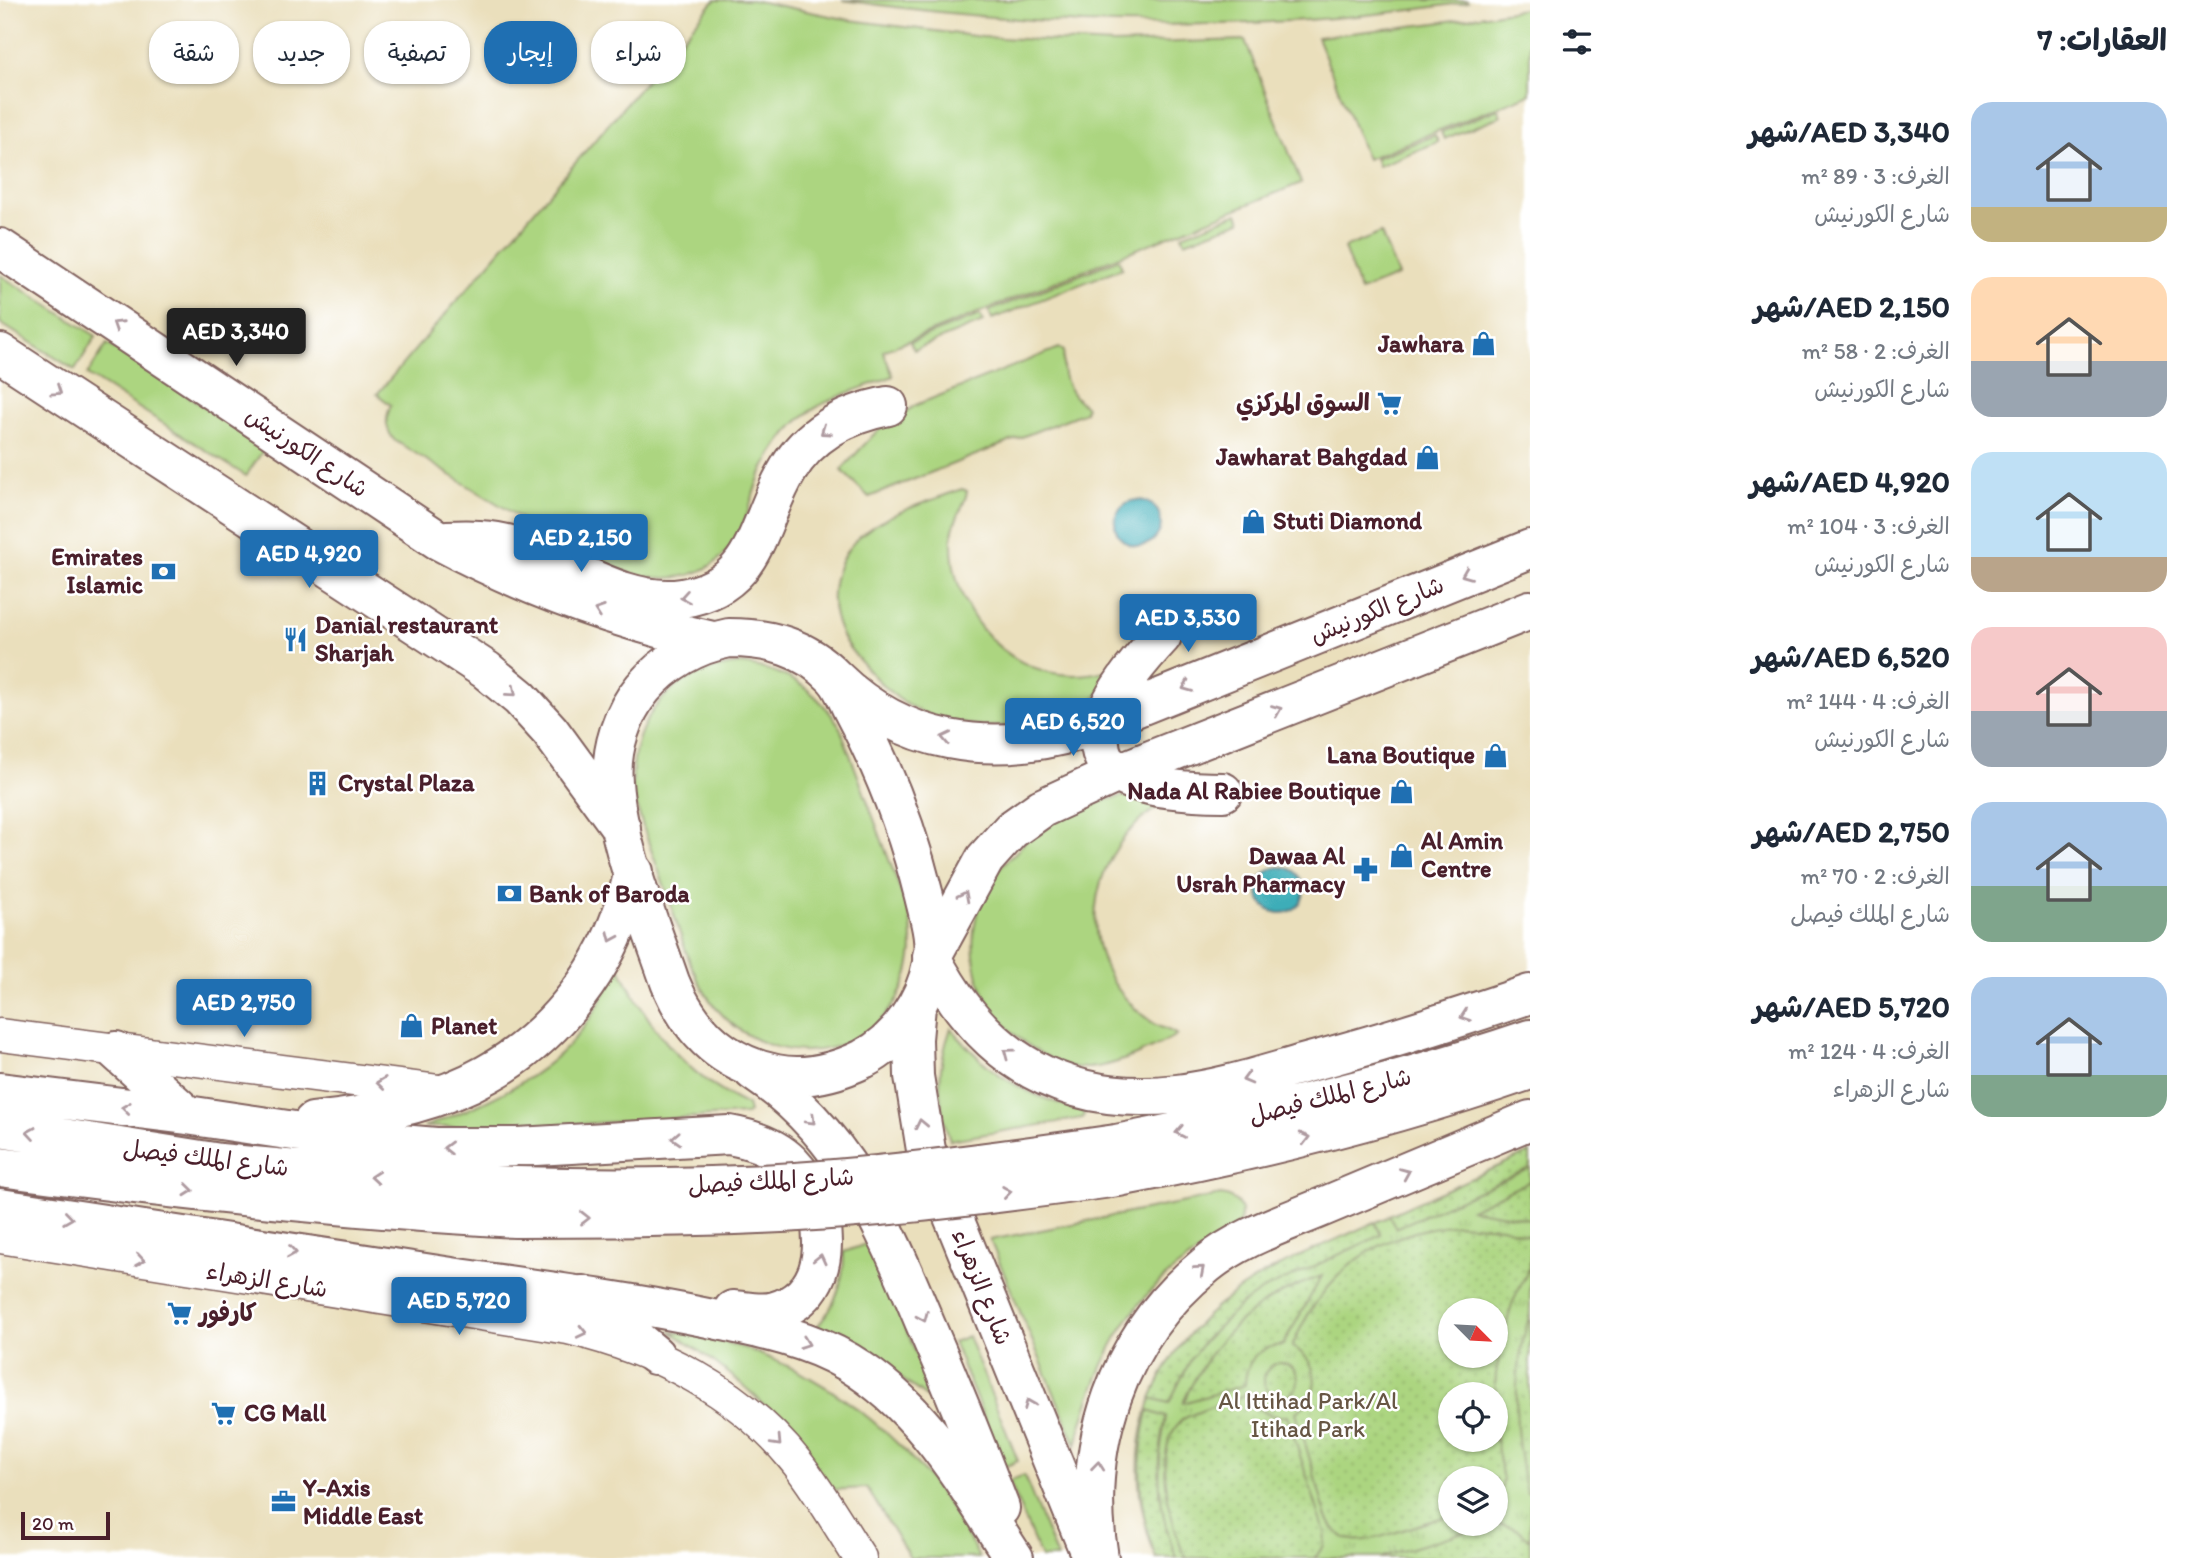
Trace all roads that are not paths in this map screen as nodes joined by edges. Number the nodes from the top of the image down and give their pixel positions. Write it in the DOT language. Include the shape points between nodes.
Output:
graph roads {
  1 [pos="0,248"];
  2 [pos="0,353"];
  3 [pos="888,406"];
  4 [pos="438,540"];
  5 [pos="1530,549"];
  6 [pos="1530,610"];
  7 [pos="1162,636"];
  8 [pos="712,641"];
  9 [pos="836,679"];
  10 [pos="1102,721"];
  11 [pos="1118,773"];
  12 [pos="1223,792"];
  13 [pos="621,828"];
  14 [pos="634,872"];
  15 [pos="933,959"];
  16 [pos="1530,994"];
  17 [pos="916,1006"];
  18 [pos="0,1035"];
  19 [pos="1530,1039"];
  20 [pos="116,1051"];
  21 [pos="739,1063"];
  22 [pos="1530,1070"];
  23 [pos="0,1092"];
  24 [pos="449,1092"];
  25 [pos="187,1115"];
  26 [pos="1530,1120"];
  27 [pos="273,1127"];
  28 [pos="0,1128"];
  29 [pos="1117,1160"];
  30 [pos="0,1167"];
  31 [pos="516,1202"];
  32 [pos="0,1208"];
  33 [pos="0,1237"];
  34 [pos="583,1295"];
  35 [pos="634,1303"];
  36 [pos="655,1355"];
  37 [pos="860,1558"];
  38 [pos="1016,1558"];
  39 [pos="1092,1558"];
  40 [pos="1099,1558"];
  4 -- 1 [label="main road, شارع الكورنيش, one-way"];
  2 -- 13 [label="main road, one-way" via="485,670 520,698 550,731"];
  3 -- 4 [label="main road, one-way" via="848,417 814,439 788,470 744,563 700,594 645,597 513,545"];
  8 -- 4 [label="main road, شارع الكورنيش, one-way" via="571,602"];
  5 -- 10 [label="main road, شارع الكورنيش, one-way"];
  11 -- 6 [label="main road, one-way"];
  7 -- 10 [label="main road" via="1134,667"];
  8 -- 9 [label="main road, شارع الكورنيش" via="757,638 784,644 810,656"];
  8 -- 13 [label="main road" via="666,665 628,712 619,734 612,781"];
  10 -- 9 [label="main road, شارع الكورنيش, one-way" via="1053,738 974,744 899,723 855,697"];
  9 -- 15 [label="main road" via="875,755 915,858 932,931"];
  10 -- 11 [label="main road" via="1103,754"];
  11 -- 12 [label="main road" via="1170,788"];
  15 -- 11 [label="main road, one-way" via="974,875 997,844 1042,808"];
  13 -- 14 [label="main road"];
  14 -- 21 [label="main road" via="678,1003 704,1038"];
  14 -- 24 [label="main road, one-way" via="605,953 555,1022 487,1074"];
  16 -- 15 [label="main road, one-way" via="1435,1026 1213,1088 1144,1097 1078,1088 1018,1061 968,1017"];
  15 -- 17 [label="main road"];
  17 -- 21 [label="main road" via="888,1042 869,1056 828,1073 782,1075"];
  39 -- 17 [label="main road, شارع الزهراء, one-way" via="926,1150 914,1076"];
  18 -- 20 [label="street"];
  19 -- 29 [label="main road, شارع الملك فيصل, one-way"];
  24 -- 20 [label="street, one-way"];
  20 -- 25 [label="main road"];
  21 -- 38 [label="main road, one-way" via="794,1104 827,1137 861,1184 946,1373"];
  29 -- 22 [label="main road, شارع الملك فيصل, one-way" via="1251,1151"];
  25 -- 23 [label="main road, one-way"];
  24 -- 27 [label="main road" via="344,1118"];
  25 -- 27 [label="main road"];
  40 -- 26 [label="main road, one-way" via="1093,1525 1101,1435 1111,1396 1134,1346 1167,1301 1208,1263 1256,1235"];
  35 -- 27 [label="main road, one-way" via="680,1298 754,1312 775,1311 795,1301 816,1275 824,1243 815,1199 804,1179 772,1148 729,1135 463,1148"];
  31 -- 28 [label="main road, شارع الملك فيصل, one-way" via="429,1182 220,1163"];
  29 -- 31 [label="main road, شارع الملك فيصل, bridge" via="999,1193 838,1209 637,1218"];
  30 -- 31 [label="main road, شارع الملك فيصل, one-way" via="426,1213"];
  32 -- 34 [label="main road, one-way"];
  33 -- 36 [label="street, شارع الزهراء, one-way" via="568,1328"];
  34 -- 35 [label="main road"];
  34 -- 36 [label="main road"];
  35 -- 38 [label="main road, one-way" via="766,1330 846,1361 913,1413"];
  36 -- 37 [label="street, شارع الزهراء, one-way" via="723,1394 762,1426 797,1464"];
}
